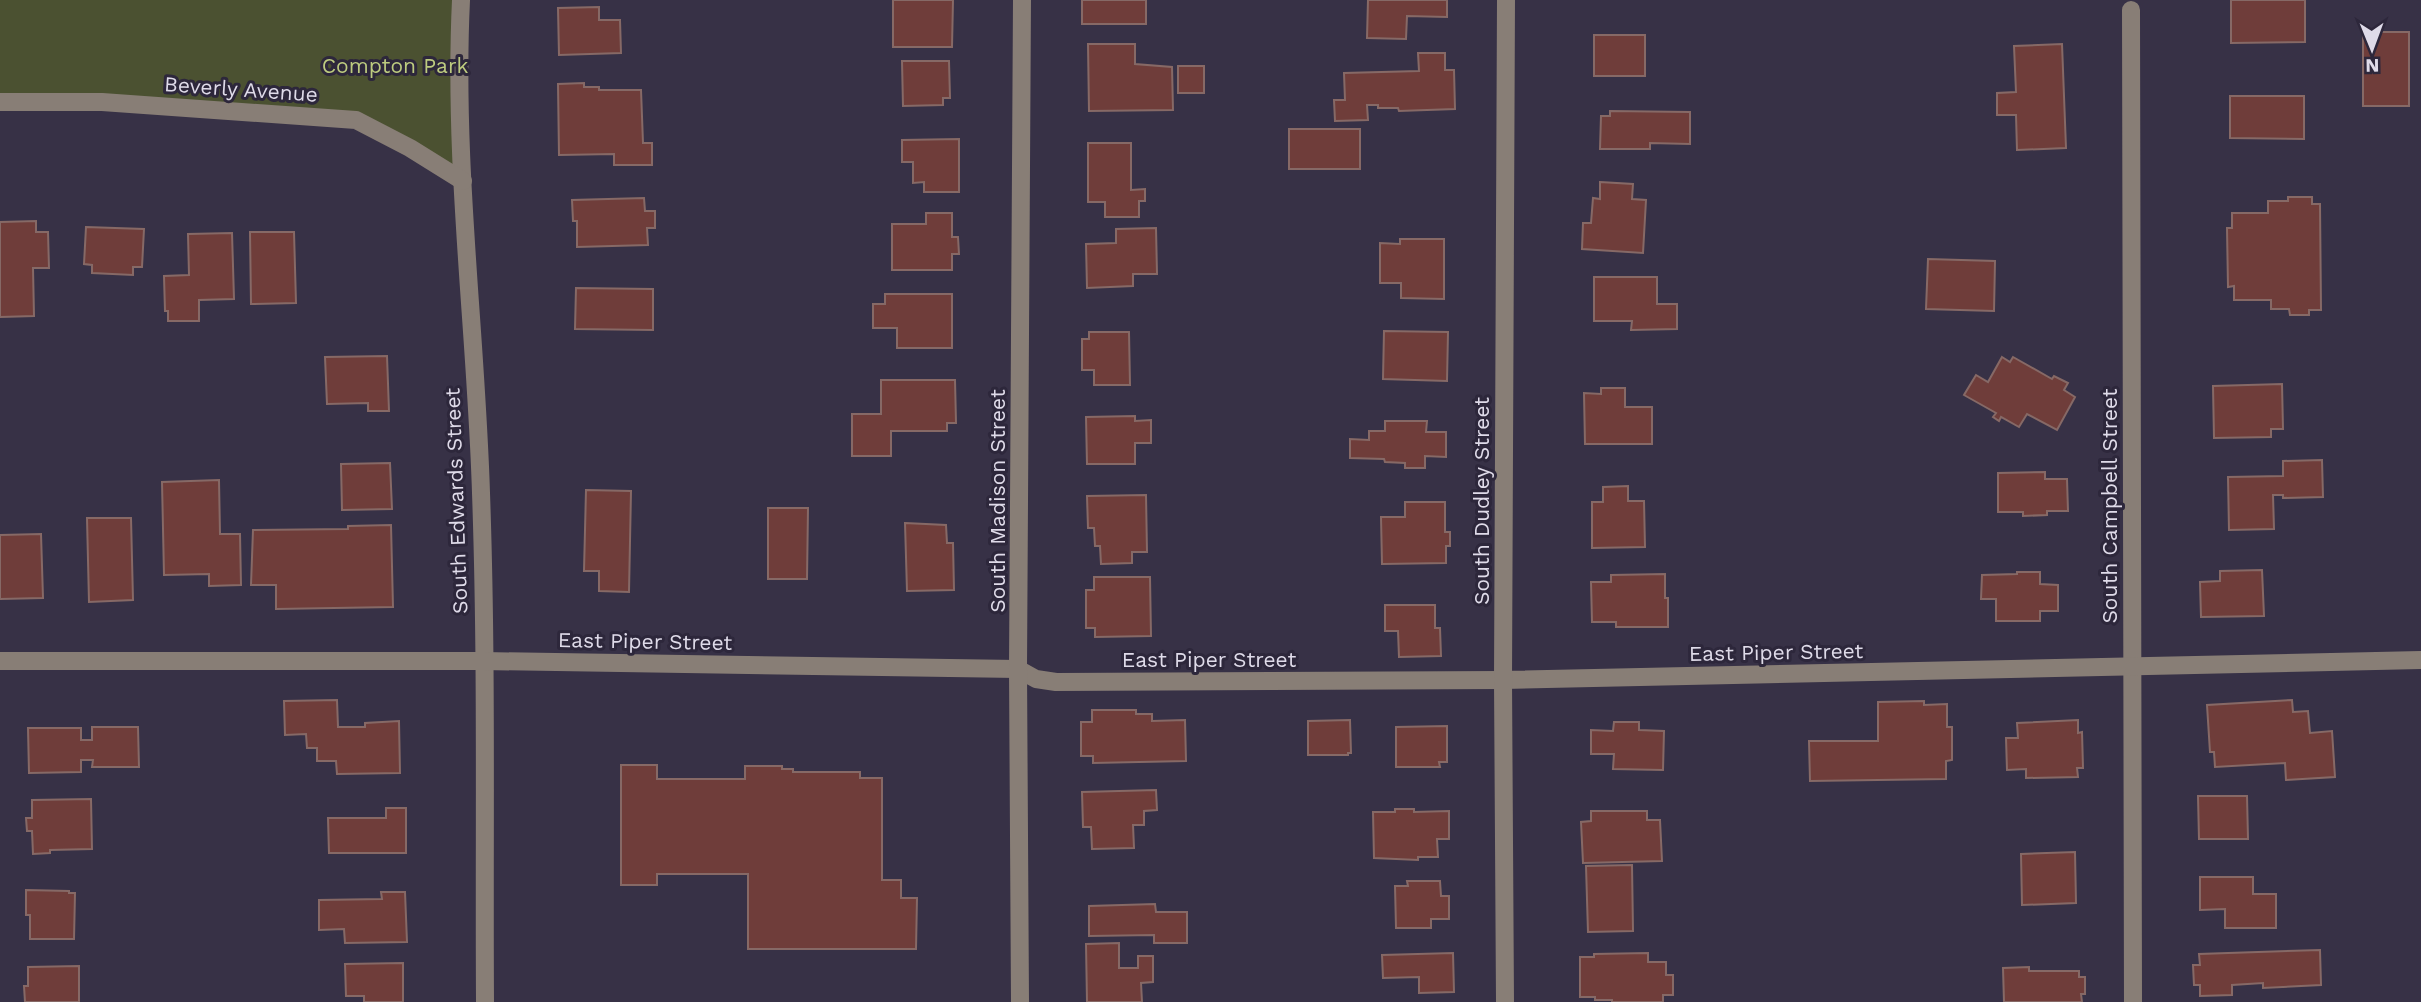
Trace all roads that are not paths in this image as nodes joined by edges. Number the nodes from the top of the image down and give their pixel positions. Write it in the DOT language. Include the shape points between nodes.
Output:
graph roads {
  1 [pos="461,0"];
  2 [pos="1022,0"];
  3 [pos="1506,0"];
  4 [pos="2131,10"];
  5 [pos="0,102"];
  6 [pos="463,181"];
  7 [pos="2421,660"];
  8 [pos="0,661"];
  9 [pos="483,661"];
  10 [pos="2133,668"];
  11 [pos="1018,669"];
  12 [pos="1503,680"];
  13 [pos="485,1002"];
  14 [pos="1020,1002"];
  15 [pos="1505,1002"];
  16 [pos="2133,1002"];
  1 -- 6 [label="street, South Edwards Street"];
  2 -- 11 [label="street, South Madison Street"];
  3 -- 12 [label="street, South Dudley Street"];
  4 -- 10 [label="street, South Campbell Street"];
  5 -- 6 [label="street, Beverly Avenue" via="103,102 356,120"];
  6 -- 9 [label="street, South Edwards Street" via="481,493"];
  7 -- 10 [label="street, East Piper Street"];
  8 -- 9 [label="street, East Piper Street"];
  9 -- 11 [label="street, East Piper Street"];
  9 -- 13 [label="street, South Edwards Street"];
  10 -- 12 [label="street, East Piper Street"];
  10 -- 16 [label="street, South Campbell Street"];
  11 -- 12 [label="street, East Piper Street" via="1036,679 1056,682"];
  11 -- 14 [label="street, South Madison Street"];
  12 -- 15 [label="street, South Dudley Street"];
}
